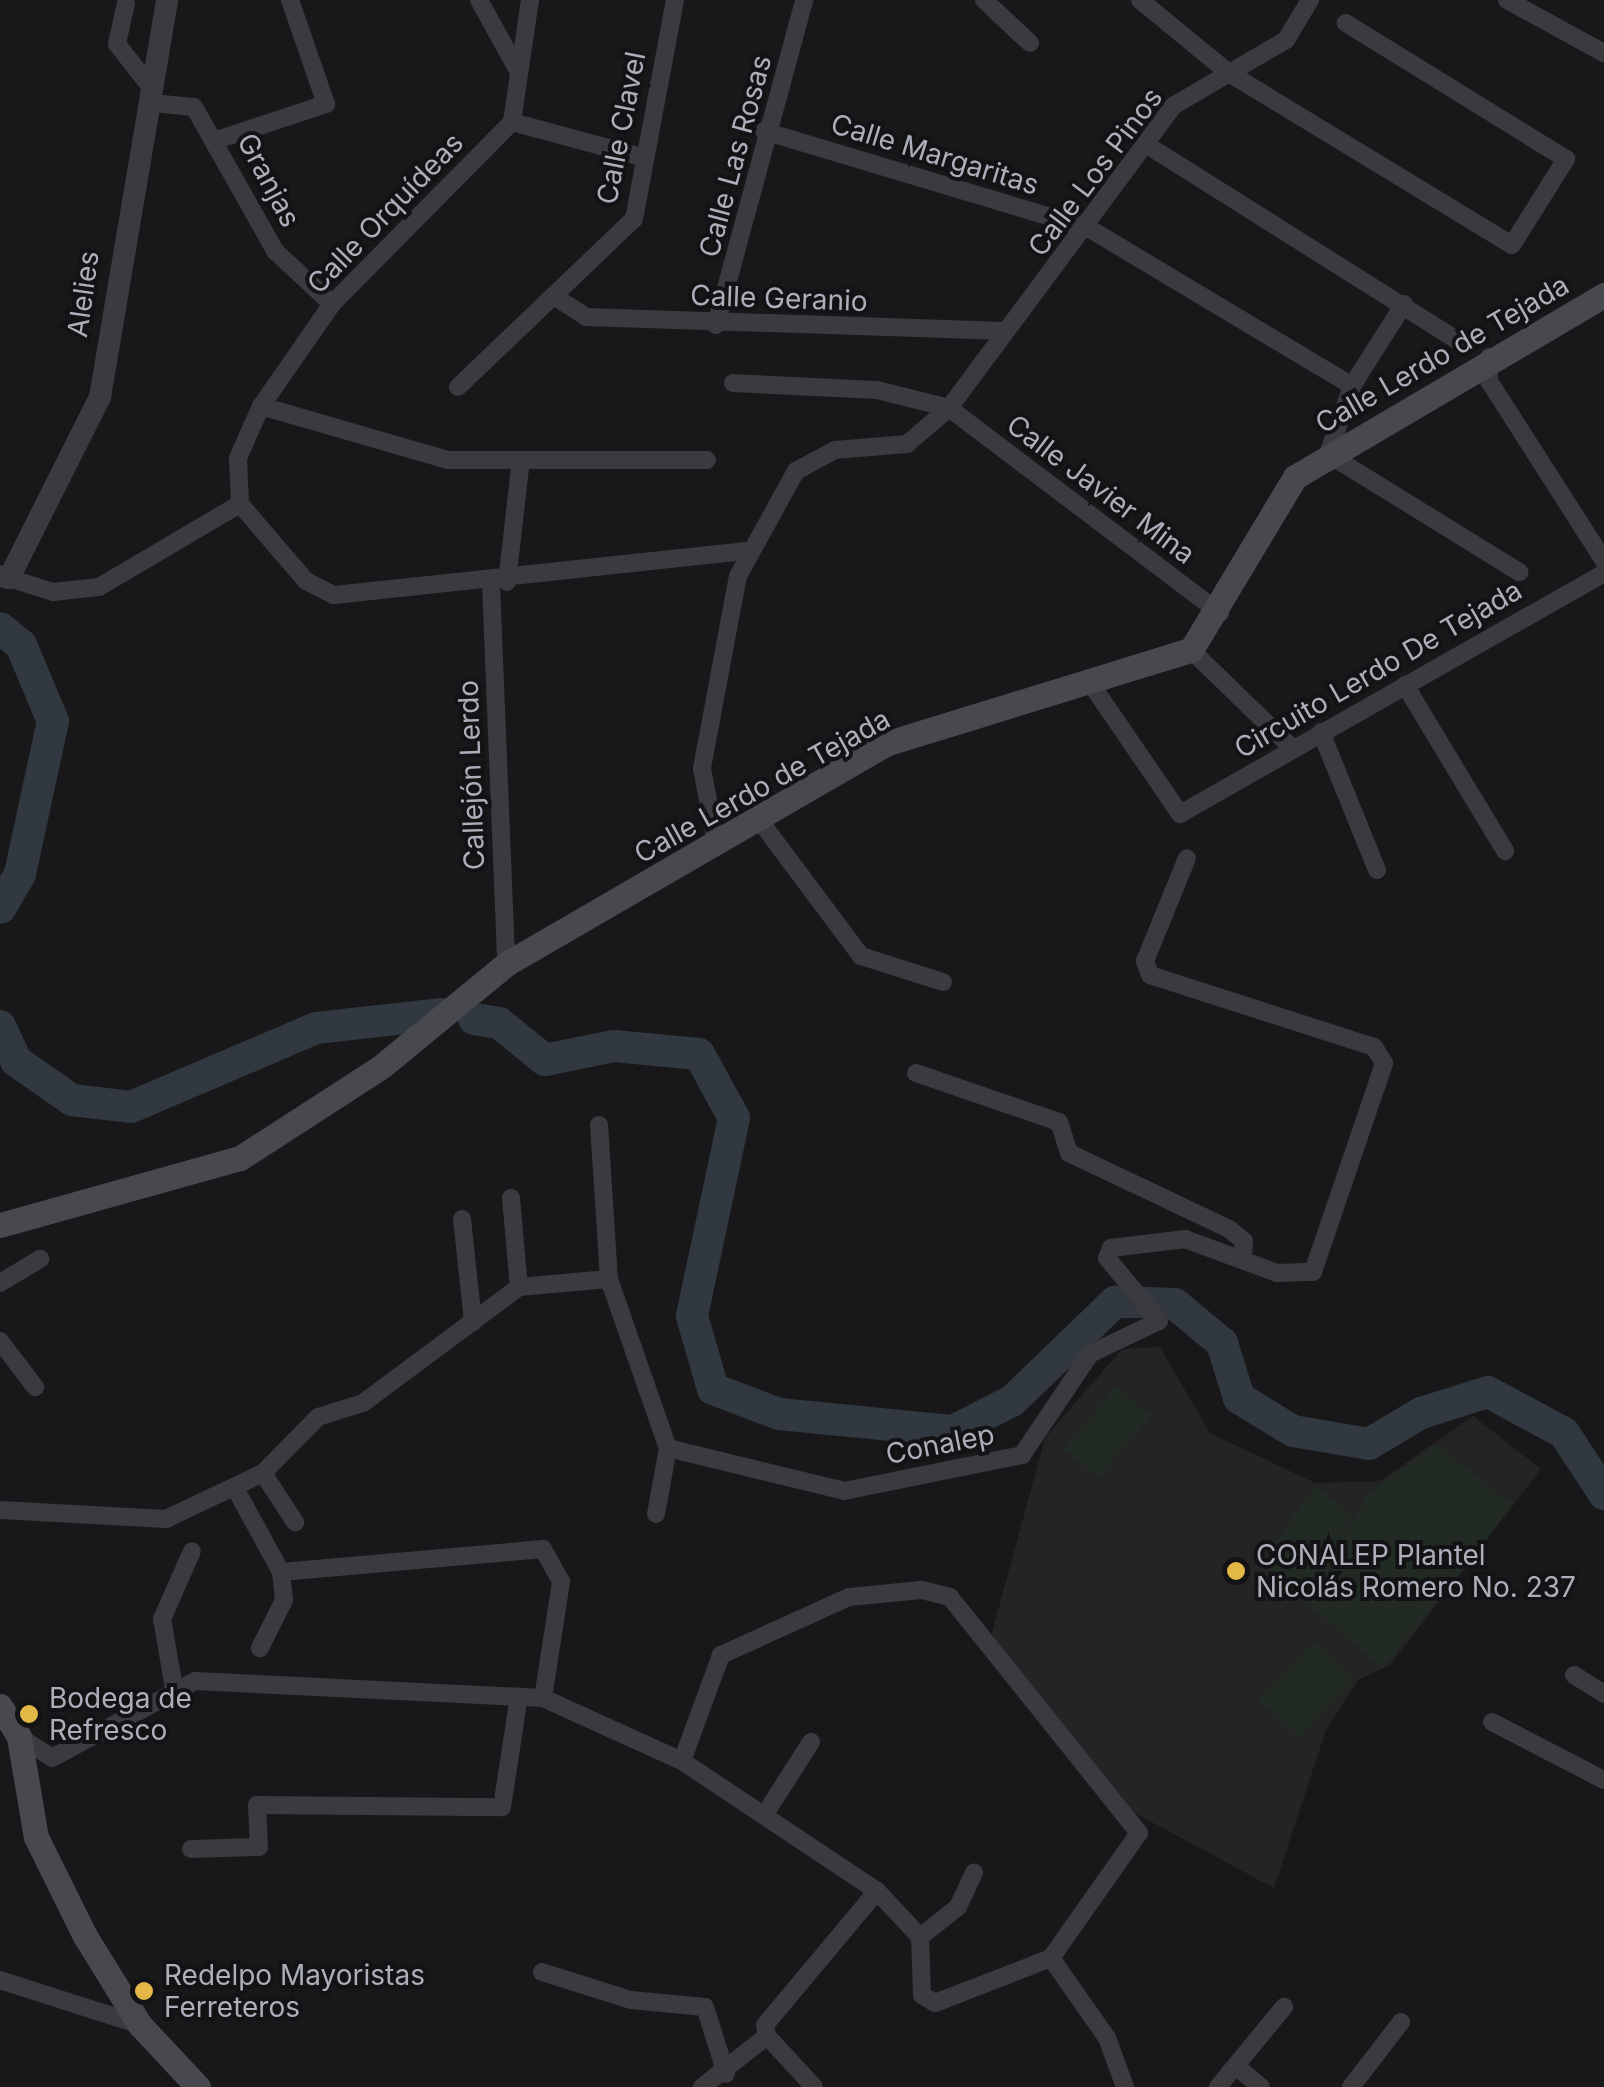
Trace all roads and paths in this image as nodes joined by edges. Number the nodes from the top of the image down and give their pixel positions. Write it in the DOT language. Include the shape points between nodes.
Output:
graph roads {
  1 [pos="167,0"];
  2 [pos="290,0"];
  3 [pos="480,0"];
  4 [pos="530,0"];
  5 [pos="674,0"];
  6 [pos="804,0"];
  7 [pos="984,0"];
  8 [pos="1140,0"];
  9 [pos="1310,0"];
  10 [pos="1510,1"];
  11 [pos="126,3"];
  12 [pos="1346,23"];
  13 [pos="1030,43"];
  14 [pos="1604,53"];
  15 [pos="516,67"];
  16 [pos="1229,73"];
  17 [pos="152,96"];
  18 [pos="512,122"];
  19 [pos="764,132"];
  20 [pos="218,140"];
  21 [pos="1148,146"];
  22 [pos="642,157"];
  23 [pos="1090,228"];
  24 [pos="1604,295"];
  25 [pos="557,298"];
  26 [pos="332,304"];
  27 [pos="1404,304"];
  28 [pos="716,325"];
  29 [pos="1006,331"];
  30 [pos="1460,342"];
  31 [pos="1489,357"];
  32 [pos="733,383"];
  33 [pos="458,386"];
  34 [pos="1352,386"];
  35 [pos="262,406"];
  36 [pos="948,408"];
  37 [pos="1328,454"];
  38 [pos="521,460"];
  39 [pos="707,460"];
  40 [pos="240,504"];
  41 [pos="747,551"];
  42 [pos="1604,562"];
  43 [pos="1519,572"];
  44 [pos="1604,574"];
  45 [pos="4,577"];
  46 [pos="499,583"];
  47 [pos="1220,613"];
  48 [pos="1191,650"];
  49 [pos="1089,681"];
  50 [pos="1405,685"];
  51 [pos="1321,732"];
  52 [pos="1292,748"];
  53 [pos="760,821"];
  54 [pos="717,847"];
  55 [pos="1505,851"];
  56 [pos="1187,858"];
  57 [pos="1377,870"];
  58 [pos="506,964"];
  59 [pos="943,982"];
  60 [pos="916,1073"];
  61 [pos="599,1125"];
  62 [pos="512,1198"];
  63 [pos="462,1219"];
  64 [pos="0,1225"];
  65 [pos="1242,1256"];
  66 [pos="40,1259"];
  67 [pos="609,1278"];
  68 [pos="0,1282"];
  69 [pos="519,1287"];
  70 [pos="473,1322"];
  71 [pos="0,1342"];
  72 [pos="35,1387"];
  73 [pos="668,1448"];
  74 [pos="263,1473"];
  75 [pos="235,1488"];
  76 [pos="0,1510"];
  77 [pos="656,1514"];
  78 [pos="295,1522"];
  79 [pos="192,1551"];
  80 [pos="281,1572"];
  81 [pos="260,1648"];
  82 [pos="1574,1675"];
  83 [pos="175,1694"];
  84 [pos="1604,1694"];
  85 [pos="519,1696"];
  86 [pos="543,1698"];
  87 [pos="0,1706"];
  88 [pos="1492,1722"];
  89 [pos="20,1738"];
  90 [pos="811,1742"];
  91 [pos="682,1762"];
  92 [pos="1604,1780"];
  93 [pos="767,1811"];
  94 [pos="191,1849"];
  95 [pos="974,1872"];
  96 [pos="877,1891"];
  97 [pos="920,1937"];
  98 [pos="1051,1958"];
  99 [pos="542,1972"];
  100 [pos="0,1980"];
  101 [pos="1284,2007"];
  102 [pos="1401,2022"];
  103 [pos="140,2025"];
  104 [pos="767,2036"];
  105 [pos="1237,2066"];
  106 [pos="726,2074"];
  107 [pos="198,2087"];
  108 [pos="702,2087"];
  109 [pos="814,2087"];
  110 [pos="1125,2087"];
  111 [pos="1218,2087"];
  112 [pos="1261,2087"];
  113 [pos="1351,2087"];
  1 -- 17 [label="street, Alelies"];
  2 -- 20 [label="street" via="326,104"];
  3 -- 15 [label="street"];
  4 -- 15 [label="street"];
  5 -- 22 [label="street, Calle Clavel"];
  6 -- 19 [label="street, Calle Las Rosas"];
  7 -- 13 [label="street"];
  8 -- 16 [label="street"];
  9 -- 16 [label="street, Calle Los Pinos" via="1286,40"];
  10 -- 14 [label="street"];
  11 -- 17 [label="street" via="117,44"];
  12 -- 16 [label="street" via="1566,159 1512,245"];
  15 -- 18 [label="street"];
  16 -- 21 [label="street, Calle Los Pinos" via="1172,106"];
  17 -- 20 [label="street, Granjas" via="194,107"];
  17 -- 45 [label="street, Alelies" via="121,235 100,396"];
  18 -- 22 [label="street"];
  18 -- 26 [label="street, Calle Orquídeas"];
  19 -- 23 [label="street, Calle Margaritas"];
  19 -- 28 [label="street, Calle Las Rosas" via="754,201"];
  20 -- 26 [label="street, Granjas" via="276,251"];
  21 -- 23 [label="street, Calle Los Pinos"];
  21 -- 27 [label="street"];
  22 -- 25 [label="street, Calle Clavel" via="634,219"];
  23 -- 29 [label="street, Calle Los Pinos"];
  23 -- 34 [label="street, Calle Margaritas"];
  24 -- 31 [label="main road, Calle Lerdo de Tejada"];
  25 -- 28 [label="street, Calle Geranio" via="586,317"];
  25 -- 33 [label="street, Calle Clavel"];
  26 -- 35 [label="street, Calle Orquídeas"];
  27 -- 30 [label="street"];
  27 -- 34 [label="street"];
  28 -- 29 [label="street, Calle Geranio"];
  29 -- 36 [label="street, Calle Los Pinos"];
  31 -- 37 [label="main road, Calle Lerdo de Tejada"];
  31 -- 42 [label="street" via="1490,380"];
  32 -- 36 [label="street" via="877,390"];
  34 -- 37 [label="street"];
  35 -- 38 [label="street" via="448,460"];
  35 -- 40 [label="street, Calle Orquídeas" via="238,458"];
  36 -- 41 [label="street, Calle Los Pinos" via="907,444 835,450 796,471"];
  36 -- 47 [label="street, Calle Javier Mina"];
  37 -- 43 [label="street"];
  37 -- 47 [label="main road, Calle Lerdo de Tejada" via="1294,477"];
  38 -- 39 [label="street"];
  38 -- 46 [label="street, Callejón Lerdo"];
  40 -- 45 [label="street" via="100,587 53,592"];
  40 -- 46 [label="street" via="306,581 334,595"];
  41 -- 46 [label="street"];
  41 -- 54 [label="street, Calle Los Pinos" via="702,768"];
  44 -- 50 [label="street, Circuito Lerdo De Tejada"];
  46 -- 58 [label="street, Callejón Lerdo"];
  47 -- 48 [label="main road, Calle Lerdo de Tejada"];
  48 -- 49 [label="main road, Calle Lerdo de Tejada"];
  48 -- 52 [label="street"];
  49 -- 52 [label="street, Circuito Lerdo De Tejada" via="1180,814"];
  49 -- 53 [label="main road, Calle Lerdo de Tejada" via="888,743"];
  50 -- 51 [label="street, Circuito Lerdo De Tejada"];
  50 -- 55 [label="street"];
  51 -- 52 [label="street, Circuito Lerdo De Tejada"];
  51 -- 57 [label="street"];
  53 -- 54 [label="main road, Calle Lerdo de Tejada"];
  53 -- 59 [label="street" via="861,956"];
  54 -- 58 [label="main road, Calle Lerdo de Tejada"];
  56 -- 65 [label="street, Conalep" via="1146,961 1150,976 1374,1047 1384,1063 1314,1272 1277,1273"];
  58 -- 64 [label="main road, Calle Lerdo de Tejada" via="382,1066 240,1158"];
  60 -- 65 [label="street" via="1059,1122 1069,1153 1229,1229 1244,1241"];
  61 -- 67 [label="street"];
  62 -- 69 [label="street"];
  63 -- 70 [label="street"];
  65 -- 73 [label="street, Conalep" via="1185,1239 1111,1248 1107,1258 1159,1321 1090,1354 1022,1456 844,1491"];
  66 -- 68 [label="street"];
  67 -- 69 [label="street"];
  67 -- 73 [label="street"];
  69 -- 70 [label="street"];
  70 -- 74 [label="street" via="363,1404 318,1418"];
  71 -- 72 [label="street"];
  73 -- 77 [label="street"];
  74 -- 75 [label="street"];
  74 -- 78 [label="street"];
  75 -- 76 [label="street" via="166,1520"];
  75 -- 80 [label="street"];
  79 -- 83 [label="street" via="162,1620"];
  80 -- 81 [label="street" via="284,1600"];
  80 -- 86 [label="street" via="543,1549 561,1582"];
  82 -- 84 [label="street"];
  83 -- 85 [label="street" via="194,1680 249,1677"];
  83 -- 89 [label="street" via="52,1758"];
  85 -- 86 [label="street"];
  85 -- 94 [label="street" via="502,1807 258,1805 259,1847"];
  86 -- 91 [label="street"];
  87 -- 89 [label="main road"];
  88 -- 92 [label="street"];
  89 -- 103 [label="main road" via="36,1838"];
  90 -- 93 [label="street"];
  91 -- 93 [label="street"];
  91 -- 98 [label="street" via="721,1655 742,1641 849,1598 921,1590 950,1596 1138,1822"];
  93 -- 96 [label="street"];
  95 -- 97 [label="street" via="958,1907"];
  96 -- 97 [label="street"];
  96 -- 104 [label="street" via="764,2025"];
  97 -- 98 [label="street" via="926,2002"];
  98 -- 110 [label="street" via="1108,2038"];
  99 -- 106 [label="street" via="631,2000 705,2007"];
  100 -- 103 [label="street"];
  101 -- 105 [label="street"];
  102 -- 113 [label="street"];
  103 -- 107 [label="main road"];
  104 -- 106 [label="street"];
  104 -- 109 [label="street"];
  105 -- 111 [label="street"];
  105 -- 112 [label="street"];
  106 -- 108 [label="street"];
}
